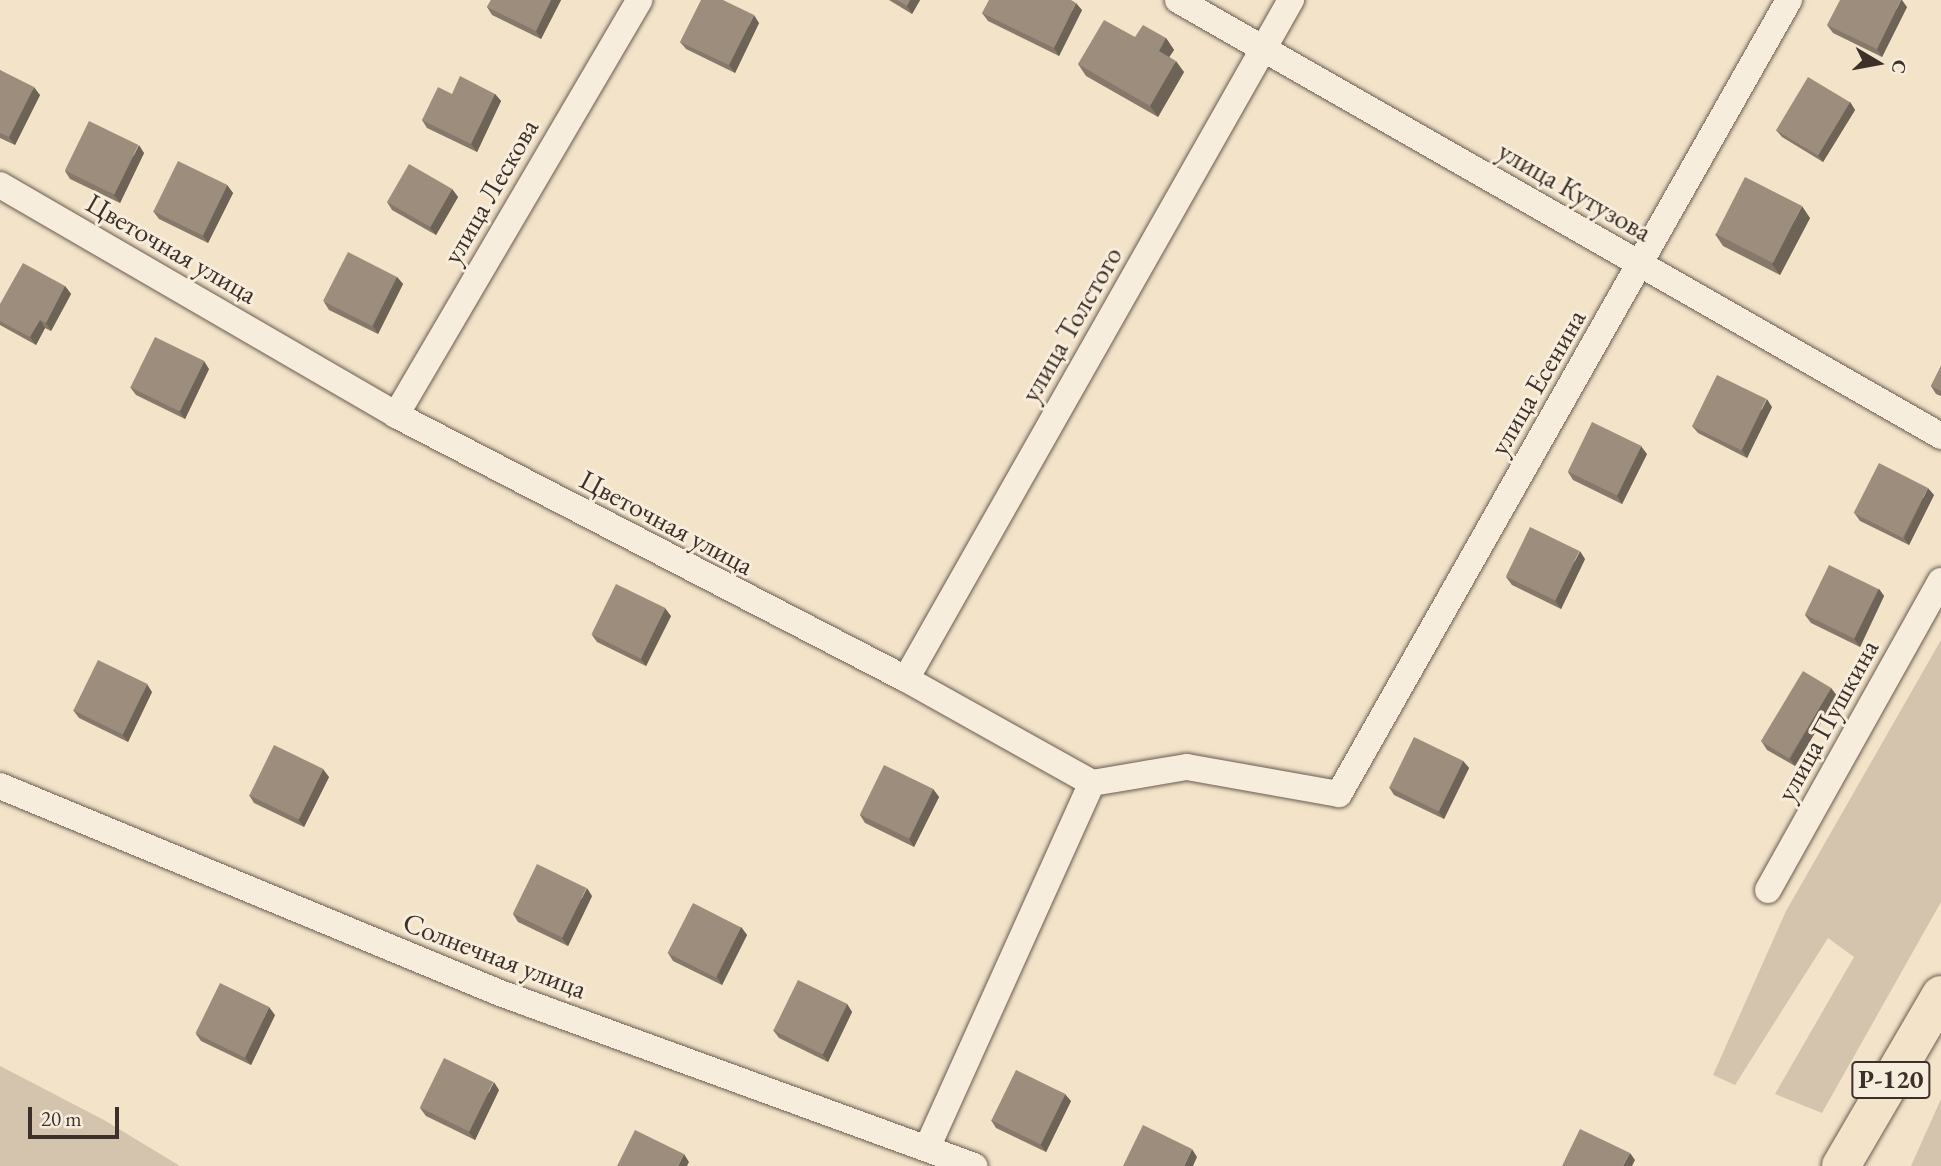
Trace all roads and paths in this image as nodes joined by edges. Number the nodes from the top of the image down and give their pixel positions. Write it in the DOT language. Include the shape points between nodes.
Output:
graph roads {
  1 [pos="639,0"];
  2 [pos="1178,0"];
  3 [pos="1291,0"];
  4 [pos="1789,0"];
  5 [pos="1265,48"];
  6 [pos="0,185"];
  7 [pos="1640,265"];
  8 [pos="396,415"];
  9 [pos="1941,436"];
  10 [pos="1941,581"];
  11 [pos="906,679"];
  12 [pos="1092,783"];
  13 [pos="0,786"];
  14 [pos="1768,890"];
  15 [pos="1941,995"];
  16 [pos="927,1149"];
  17 [pos="974,1166"];
  18 [pos="1841,1166"];
  1 -- 8 [label="street, улица Лескова"];
  2 -- 5 [label="street, улица Кутузова"];
  3 -- 5 [label="street, улица Толстого"];
  4 -- 7 [label="street, улица Есенина"];
  5 -- 7 [label="street, улица Кутузова"];
  5 -- 11 [label="street, улица Толстого"];
  6 -- 8 [label="street, Цветочная улица"];
  7 -- 9 [label="street, улица Кутузова"];
  7 -- 12 [label="street, улица Есенина" via="1339,794 1187,767"];
  8 -- 11 [label="street, Цветочная улица"];
  10 -- 14 [label="street, улица Пушкина"];
  11 -- 12 [label="street, Цветочная улица"];
  12 -- 16 [label="street"];
  13 -- 16 [label="street, Солнечная улица" via="500,993"];
  15 -- 18 [label="main road, Р-120"];
  16 -- 17 [label="street, Солнечная улица"];
}
